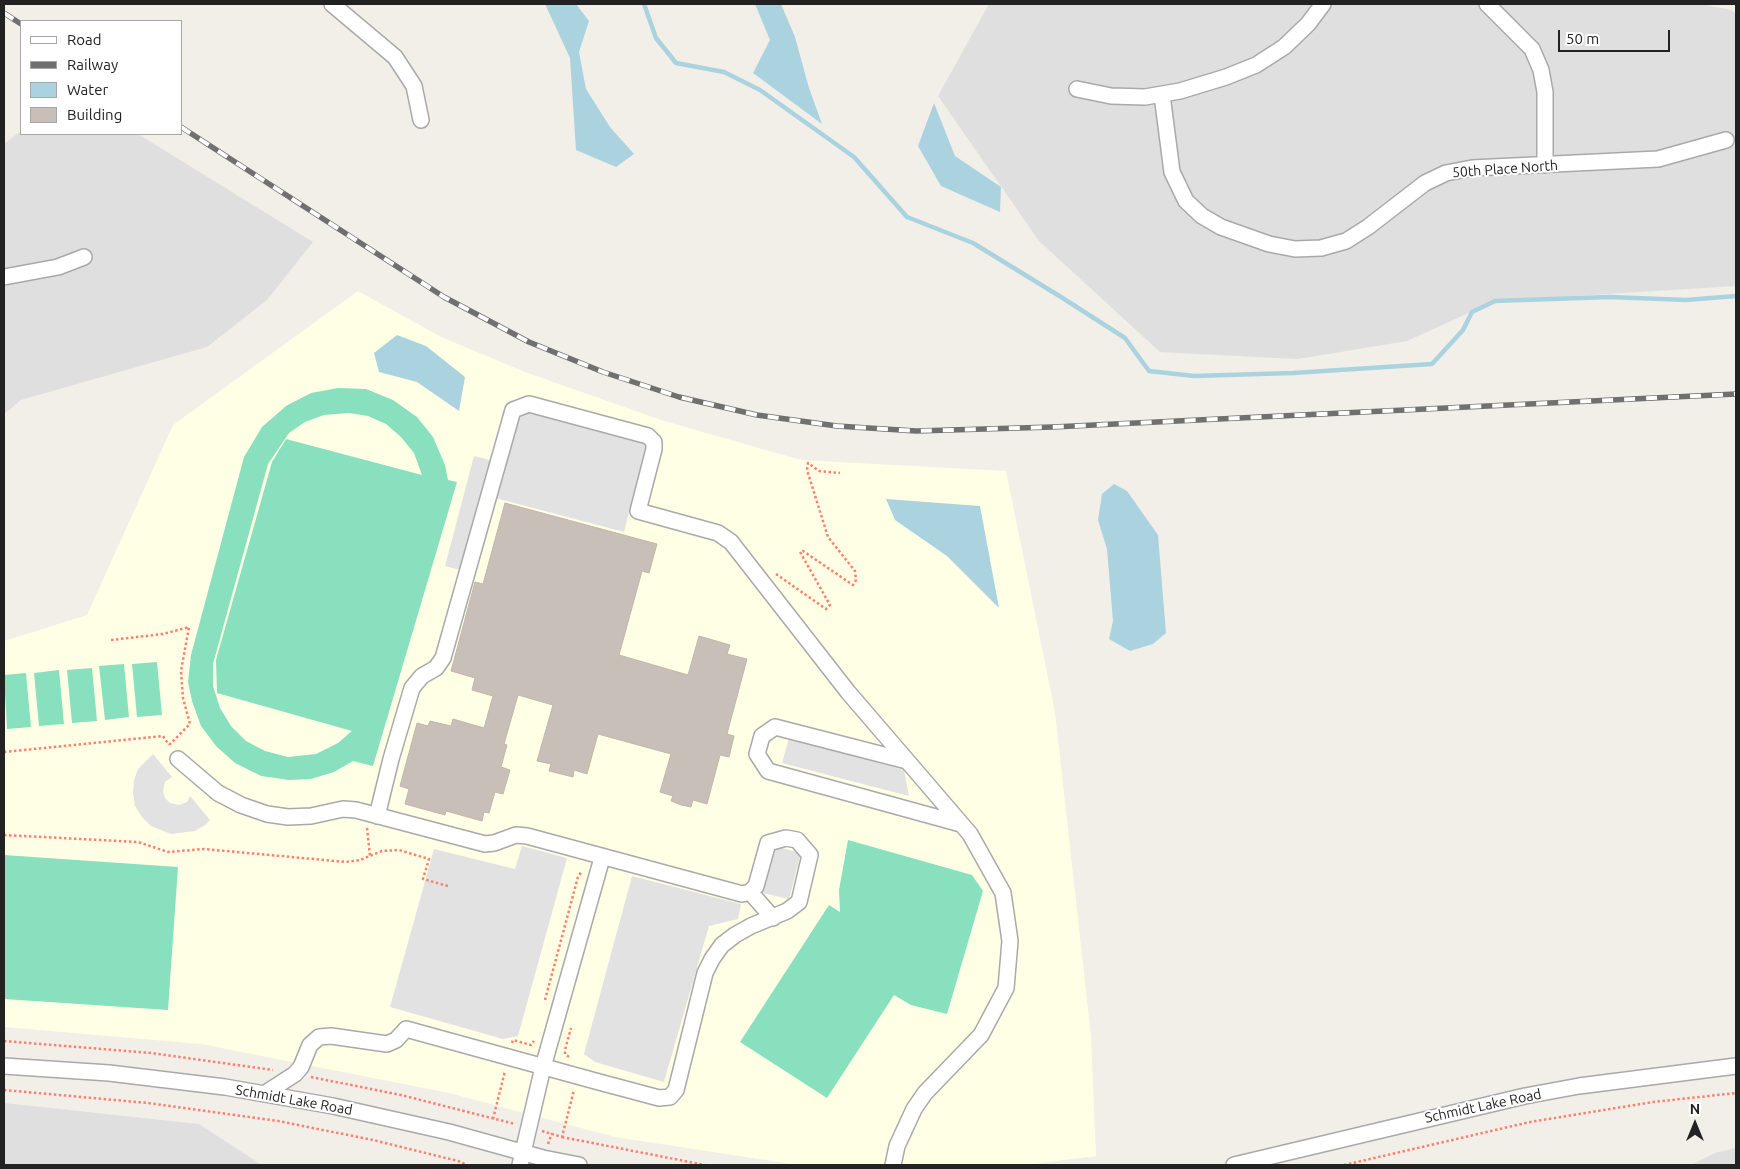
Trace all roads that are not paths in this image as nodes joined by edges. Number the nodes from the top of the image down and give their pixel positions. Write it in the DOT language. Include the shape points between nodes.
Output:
graph roads {
  1 [pos="332,4"];
  2 [pos="1323,4"];
  3 [pos="1487,4"];
  4 [pos="1078,89"];
  5 [pos="1162,95"];
  6 [pos="421,120"];
  7 [pos="1726,140"];
  8 [pos="1546,165"];
  9 [pos="84,256"];
  10 [pos="4,277"];
  11 [pos="178,758"];
  12 [pos="907,761"];
  13 [pos="373,814"];
  14 [pos="961,824"];
  15 [pos="602,858"];
  16 [pos="750,892"];
  17 [pos="773,918"];
  18 [pos="4,1066"];
  19 [pos="1736,1066"];
  20 [pos="542,1067"];
  21 [pos="264,1094"];
  22 [pos="521,1159"];
  23 [pos="579,1165"];
  24 [pos="893,1165"];
  25 [pos="1234,1165"];
  1 -- 6 [label="street" via="395,57 414,86"];
  2 -- 5 [label="street" via="1297,36 1256,65"];
  3 -- 8 [label="street" via="1532,49 1541,70 1545,92"];
  4 -- 5 [label="street" via="1111,96"];
  5 -- 8 [label="street, 50th Place North" via="1172,172 1186,201 1211,222 1282,247 1321,248 1346,241 1424,182 1446,173 1472,168"];
  7 -- 8 [label="street, 50th Place North" via="1658,159"];
  9 -- 10 [label="street" via="58,267"];
  11 -- 13 [label="street" via="218,793 267,814 311,816 343,809"];
  12 -- 13 [label="street" via="848,692 731,542 718,533 638,511 654,449 654,442 648,436 529,404 513,410 443,658 412,688"];
  12 -- 14 [label="street"];
  12 -- 14 [label="street" via="776,727 762,736 757,754 768,771"];
  13 -- 15 [label="street" via="485,844 494,844 516,835"];
  14 -- 24 [label="street" via="1003,893 1010,941 1006,988 981,1035 925,1093 914,1109 897,1146"];
  15 -- 16 [label="street" via="742,894"];
  15 -- 20 [label="street"];
  16 -- 17 [label="street"];
  16 -- 17 [label="street" via="756,886 768,843 786,838 797,840 804,847 810,855 799,902 788,912"];
  17 -- 20 [label="street" via="735,935 712,959 705,973 676,1090 670,1097 659,1098"];
  18 -- 21 [label="street, Schmidt Lake Road" via="109,1073"];
  19 -- 25 [label="street, Schmidt Lake Road" via="1579,1086 1517,1098"];
  20 -- 21 [label="street" via="406,1029 388,1044 319,1037 310,1045 295,1074"];
  20 -- 22 [label="street"];
  21 -- 22 [label="street, Schmidt Lake Road" via="440,1130"];
  22 -- 23 [label="street, Schmidt Lake Road"];
}
